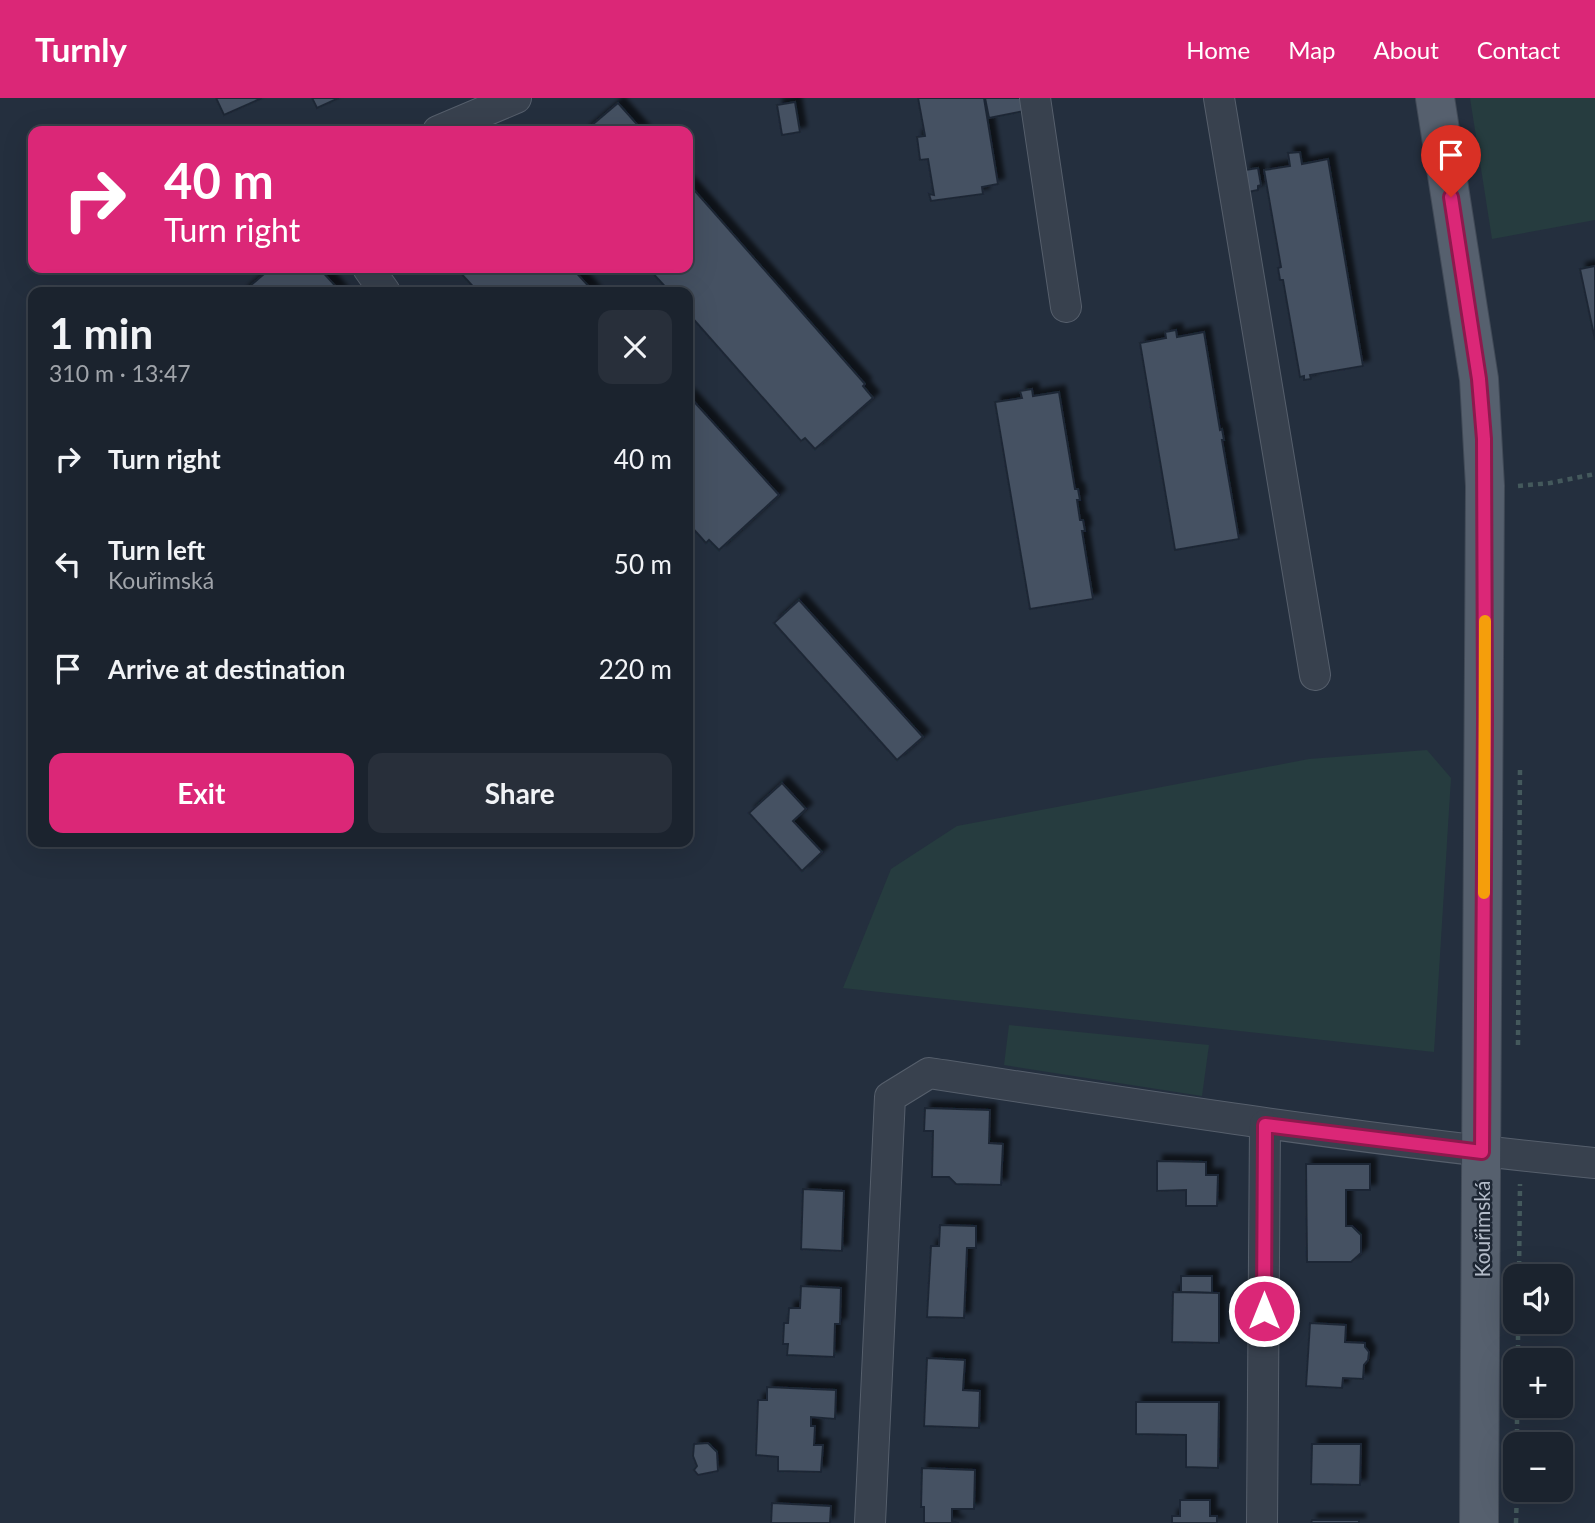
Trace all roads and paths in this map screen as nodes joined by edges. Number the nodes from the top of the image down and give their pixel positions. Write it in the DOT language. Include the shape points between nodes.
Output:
graph roads {
  1 [pos="516,98"];
  2 [pos="1035,98"];
  3 [pos="1219,98"];
  4 [pos="1435,98"];
  5 [pos="450,126"];
  6 [pos="1066,307"];
  7 [pos="1595,474"];
  8 [pos="1485,486"];
  9 [pos="1315,676"];
  10 [pos="1265,1125"];
  11 [pos="1482,1152"];
  12 [pos="1595,1163"];
  13 [pos="1520,1173"];
  14 [pos="1519,1264"];
  15 [pos="1517,1502"];
  16 [pos="870,1523"];
  17 [pos="1262,1523"];
  18 [pos="1479,1523"];
  19 [pos="1516,1523"];
  1 -- 5 [label="street"];
  2 -- 6 [label="street"];
  3 -- 9 [label="street"];
  4 -- 8 [label="main road, Kouřimská" via="1479,379"];
  7 -- 8 [label="path" via="1550,483"];
  8 -- 11 [label="main road, Kouřimská"];
  10 -- 11 [label="street"];
  10 -- 16 [label="street" via="929,1073 890,1097"];
  10 -- 17 [label="street"];
  11 -- 12 [label="street"];
  11 -- 18 [label="main road, Kouřimská"];
  13 -- 14 [label="path"];
  15 -- 19 [label="path"];
}
